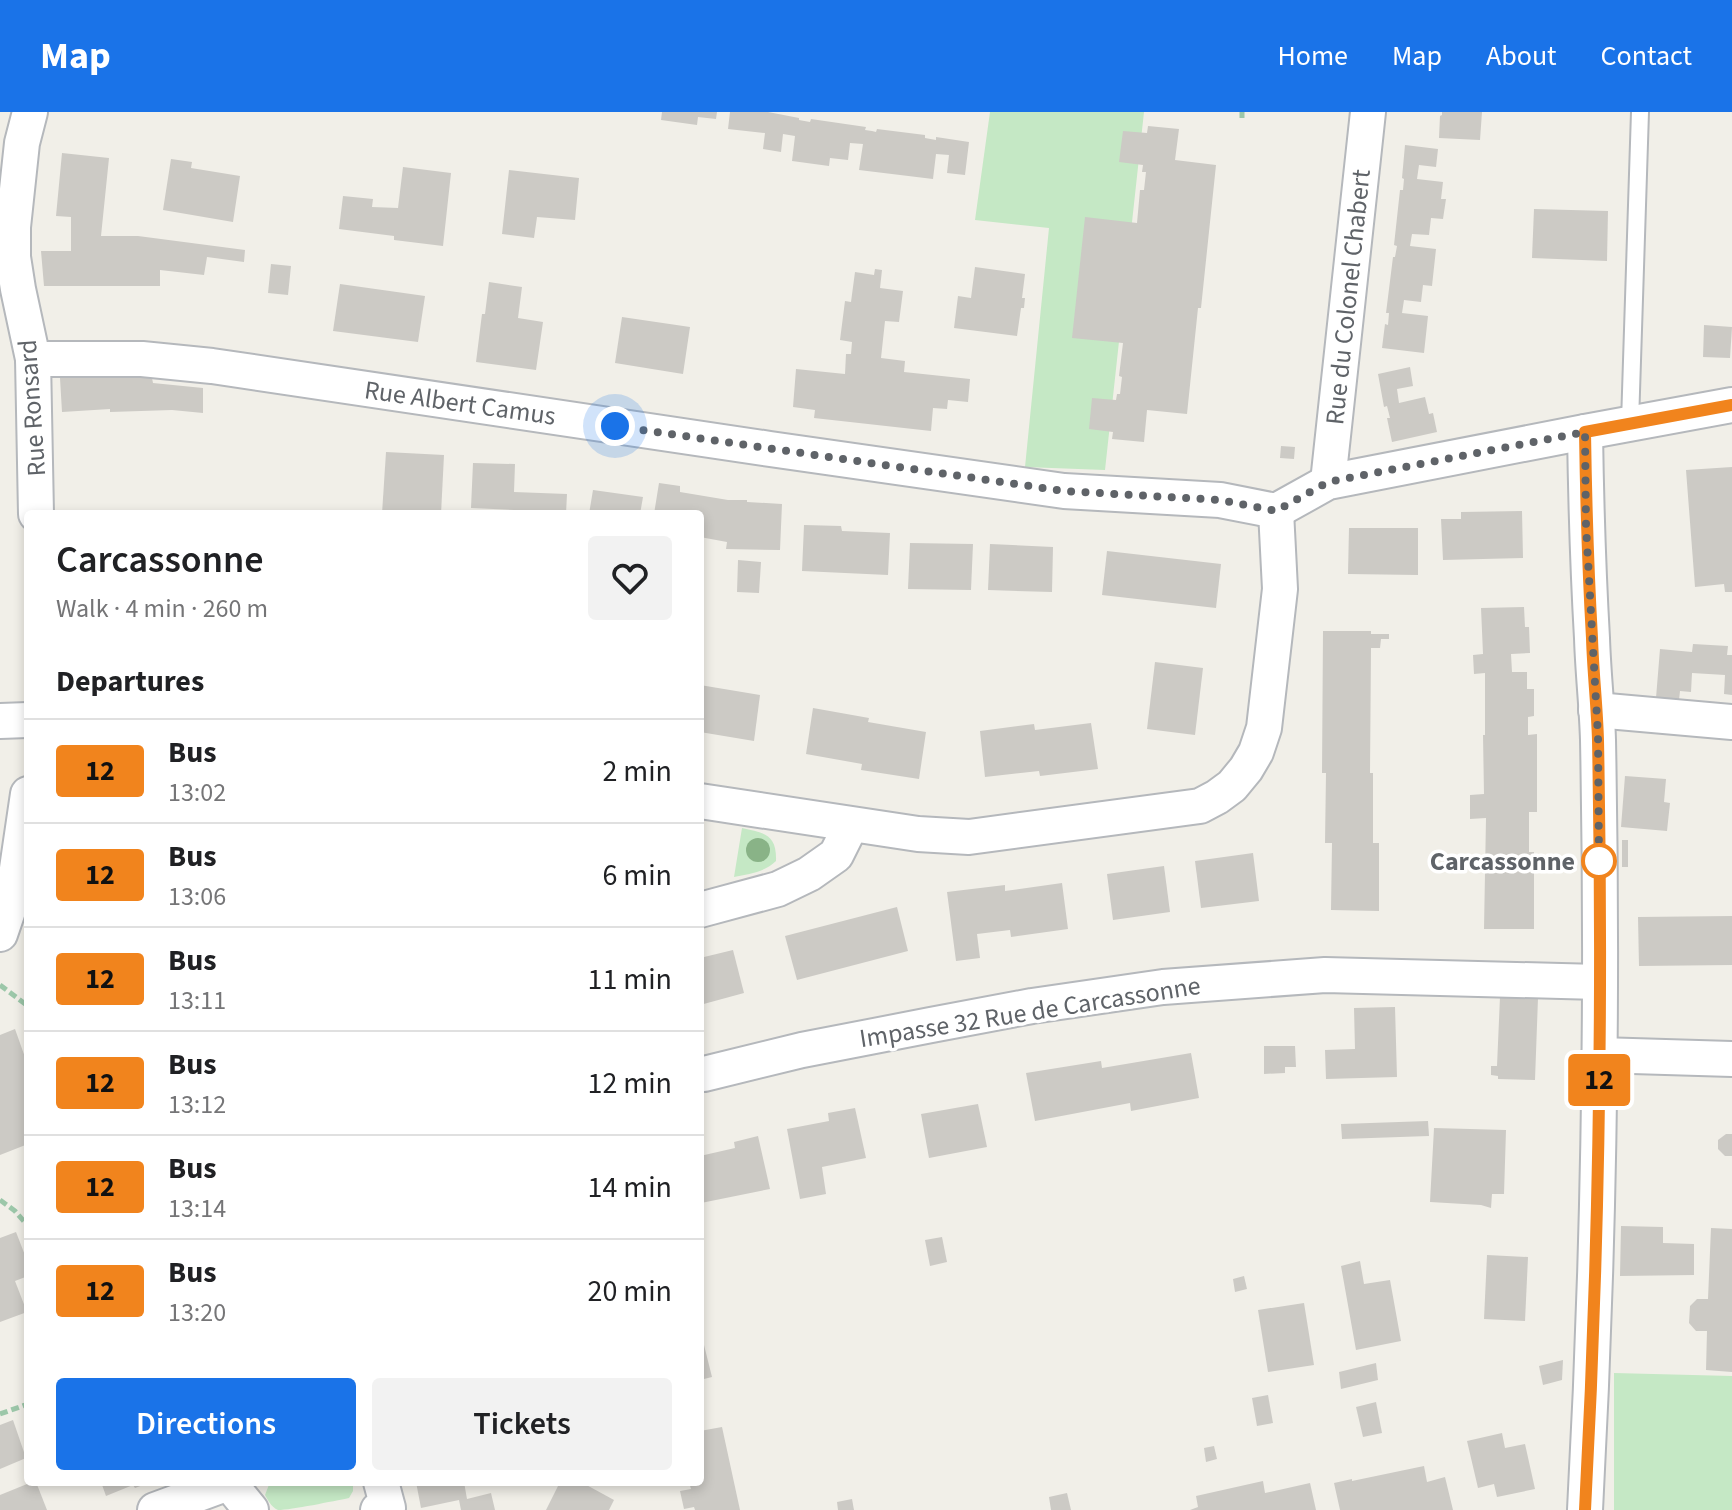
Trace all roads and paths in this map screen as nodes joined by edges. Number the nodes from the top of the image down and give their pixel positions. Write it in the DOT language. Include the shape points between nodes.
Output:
graph roads {
  1 [pos="30,112"];
  2 [pos="1368,112"];
  3 [pos="1640,112"];
  4 [pos="33,359"];
  5 [pos="1732,405"];
  6 [pos="1630,423"];
  7 [pos="1585,432"];
  8 [pos="1328,482"];
  9 [pos="36,510"];
  10 [pos="1276,511"];
  11 [pos="1596,710"];
  12 [pos="24,720"];
  13 [pos="0,721"];
  14 [pos="1732,722"];
  15 [pos="704,802"];
  16 [pos="24,821"];
  17 [pos="851,825"];
  18 [pos="704,909"];
  19 [pos="0,934"];
  20 [pos="1599,982"];
  21 [pos="0,985"];
  22 [pos="24,1003"];
  23 [pos="1599,1055"];
  24 [pos="1732,1059"];
  25 [pos="704,1074"];
  26 [pos="0,1200"];
  27 [pos="24,1221"];
  28 [pos="24,1405"];
  29 [pos="0,1414"];
  30 [pos="219,1486"];
  31 [pos="233,1486"];
  32 [pos="382,1486"];
  33 [pos="155,1510"];
  34 [pos="251,1510"];
  35 [pos="378,1510"];
  36 [pos="1585,1510"];
  1 -- 4 [label="street, Rue Ronsard" via="13,257"];
  2 -- 8 [label="street, Rue du Colonel Chabert"];
  3 -- 6 [label="lane"];
  4 -- 9 [label="street, Rue Ronsard"];
  4 -- 10 [label="street, Rue Albert Camus" via="142,359 212,366 1064,491 1220,500"];
  5 -- 6 [label="street"];
  6 -- 7 [label="street"];
  7 -- 8 [label="street"];
  7 -- 11 [label="street"];
  8 -- 10 [label="street"];
  10 -- 17 [label="street" via="1280,589 1264,728 1256,752 1232,786 1200,806 969,837"];
  11 -- 14 [label="street"];
  11 -- 20 [label="street"];
  12 -- 13 [label="street"];
  15 -- 17 [label="street"];
  16 -- 19 [label="street" via="13,896"];
  17 -- 18 [label="street" via="836,855 809,874 778,889"];
  20 -- 23 [label="street"];
  20 -- 25 [label="street, Impasse 32 Rue de Carcassonne" via="1325,975 1163,987 931,1025"];
  21 -- 22 [label="path"];
  23 -- 24 [label="street"];
  23 -- 36 [label="street"];
  26 -- 27 [label="path"];
  28 -- 29 [label="path"];
  30 -- 33 [label="street"];
  31 -- 34 [label="street"];
  32 -- 35 [label="street" via="388,1508"];
}
